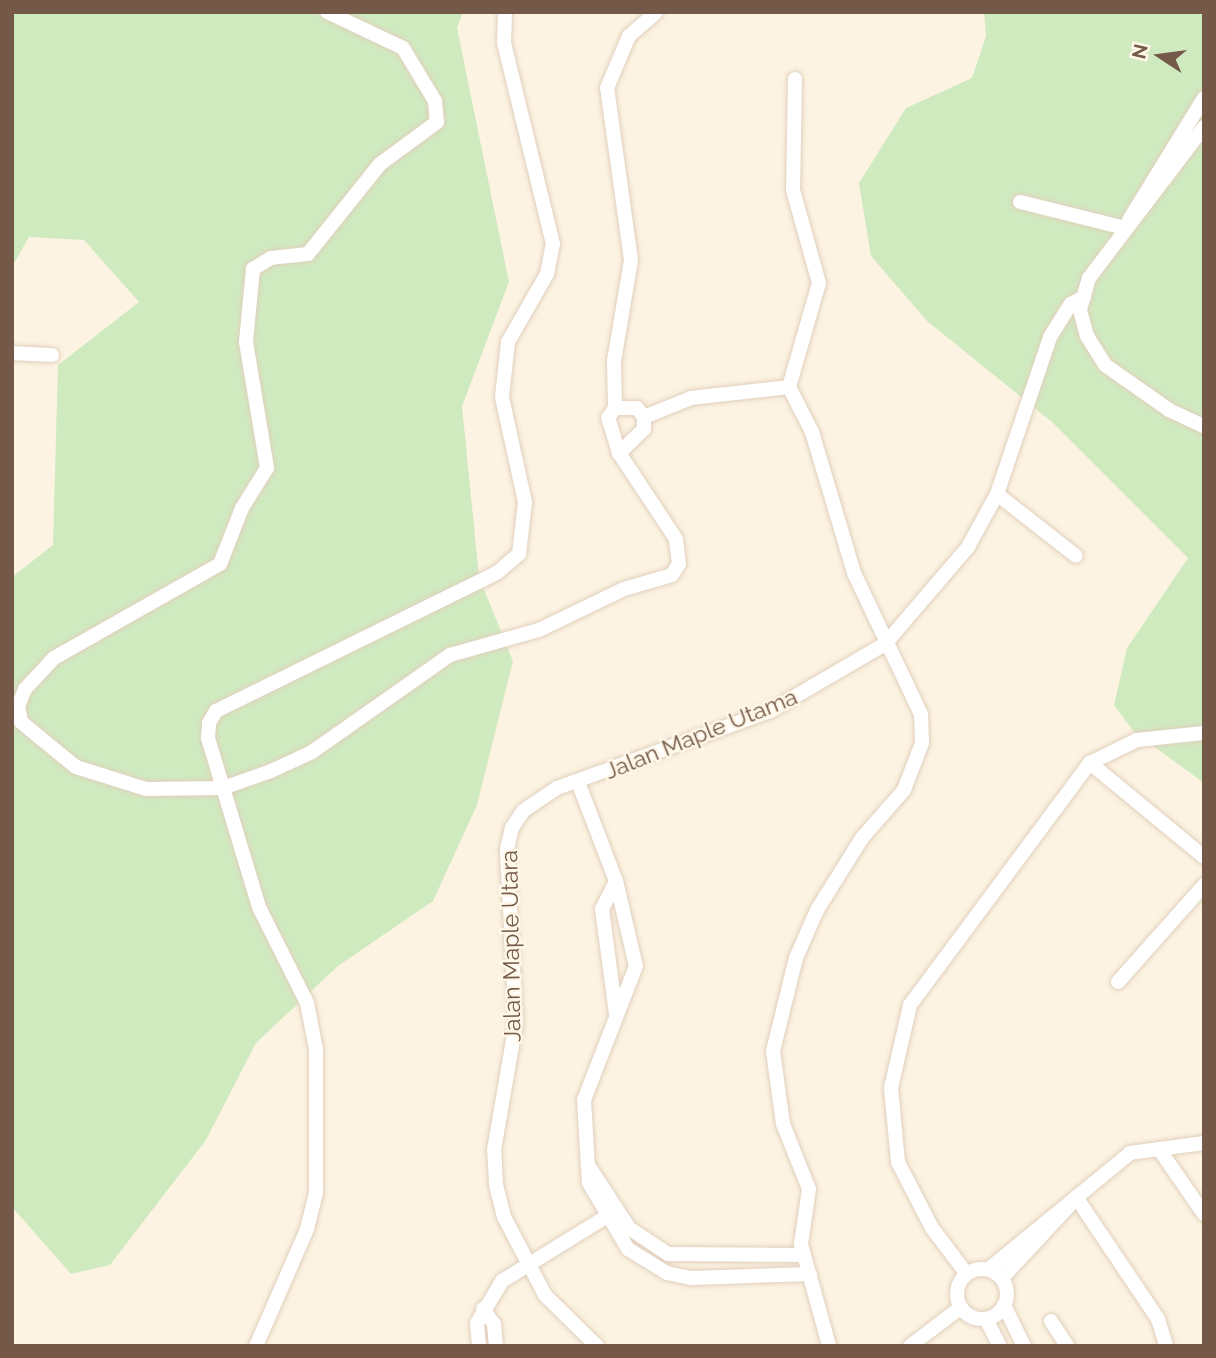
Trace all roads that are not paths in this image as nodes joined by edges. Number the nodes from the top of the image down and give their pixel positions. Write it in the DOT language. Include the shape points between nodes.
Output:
graph roads {
  1 [pos="327,12"];
  2 [pos="505,12"];
  3 [pos="655,13"];
  4 [pos="795,79"];
  5 [pos="1204,98"];
  6 [pos="1204,127"];
  7 [pos="1020,202"];
  8 [pos="1125,228"];
  9 [pos="1084,297"];
  10 [pos="12,353"];
  11 [pos="52,355"];
  12 [pos="789,387"];
  13 [pos="615,408"];
  14 [pos="644,417"];
  15 [pos="1204,426"];
  16 [pos="619,453"];
  17 [pos="997,494"];
  18 [pos="1076,556"];
  19 [pos="885,644"];
  20 [pos="1204,733"];
  21 [pos="1090,763"];
  22 [pos="578,782"];
  23 [pos="223,788"];
  24 [pos="1204,857"];
  25 [pos="617,881"];
  26 [pos="1204,886"];
  27 [pos="1118,982"];
  28 [pos="616,1016"];
  29 [pos="1204,1143"];
  30 [pos="1159,1149"];
  31 [pos="1076,1196"];
  32 [pos="612,1212"];
  33 [pos="1204,1214"];
  34 [pos="804,1255"];
  35 [pos="529,1264"];
  36 [pos="989,1269"];
  37 [pos="966,1273"];
  38 [pos="810,1274"];
  39 [pos="1002,1278"];
  40 [pos="1004,1305"];
  41 [pos="960,1308"];
  42 [pos="484,1309"];
  43 [pos="986,1319"];
  44 [pos="1051,1321"];
  45 [pos="256,1346"];
  46 [pos="479,1346"];
  47 [pos="496,1346"];
  48 [pos="597,1346"];
  49 [pos="829,1346"];
  50 [pos="911,1346"];
  51 [pos="1000,1346"];
  52 [pos="1024,1346"];
  53 [pos="1067,1346"];
  54 [pos="1166,1346"];
  1 -- 23 [label="street" via="403,48 435,101 437,122 380,164 308,254 271,258 253,269 246,342 267,468 242,508 220,564 150,610 74,644 32,679 18,706 21,722 41,744 93,775 168,792"];
  2 -- 23 [label="street" via="504,43 553,244 547,274 508,342 502,397 525,502 519,554 498,572 216,711 208,738"];
  3 -- 13 [label="street" via="629,36 607,88 631,260 614,361"];
  4 -- 12 [label="street" via="793,190 819,283 815,317"];
  5 -- 8 [label="street" via="1141,192"];
  6 -- 8 [label="street" via="1155,200"];
  7 -- 8 [label="street"];
  8 -- 9 [label="street" via="1089,278"];
  9 -- 15 [label="street" via="1087,336 1105,365 1169,411"];
  9 -- 17 [label="street, Jalan Maple Utama" via="1072,304 1050,337"];
  10 -- 11 [label="street"];
  12 -- 14 [label="street" via="691,398"];
  12 -- 19 [label="street" via="812,432 842,541"];
  13 -- 14 [label="street" via="637,408"];
  13 -- 16 [label="street" via="608,429"];
  14 -- 16 [label="street" via="644,429"];
  16 -- 23 [label="street" via="676,538 679,564 672,575 624,589 539,630 450,655 312,751"];
  17 -- 18 [label="street"];
  17 -- 19 [label="street, Jalan Maple Utama" via="942,583"];
  19 -- 22 [label="street, Jalan Maple Utama" via="772,710"];
  19 -- 34 [label="street" via="921,714 918,765 817,910 789,982 773,1052 783,1124 809,1189"];
  20 -- 21 [label="street" via="1138,740"];
  21 -- 24 [label="street"];
  21 -- 37 [label="street" via="933,966 897,1047 891,1088 898,1162 932,1228"];
  22 -- 25 [label="street, Jalan Maple Utama"];
  22 -- 35 [label="street, Jalan Maple Utara" via="523,811 507,849 516,1023 494,1150 504,1217"];
  23 -- 45 [label="street" via="259,907 307,1003 316,1049 316,1193 307,1229"];
  25 -- 28 [label="street" via="602,909"];
  25 -- 28 [label="street, Jalan Maple Utama" via="636,966"];
  26 -- 27 [label="street"];
  28 -- 32 [label="street, Jalan Maple Utama" via="584,1100 589,1183"];
  29 -- 30 [label="street"];
  30 -- 31 [label="street" via="1130,1153"];
  30 -- 33 [label="street"];
  31 -- 36 [label="street"];
  31 -- 39 [label="street" via="1050,1233"];
  31 -- 54 [label="street" via="1158,1319"];
  32 -- 34 [label="street, Jalan Maple Utama" via="647,1245 668,1254"];
  32 -- 35 [label="street"];
  32 -- 38 [label="street, Jalan Maple Utama" via="628,1249 667,1273 691,1278"];
  34 -- 38 [label="street"];
  35 -- 42 [label="street" via="502,1280"];
  35 -- 48 [label="street, Jalan Maple Utara" via="561,1317"];
  36 -- 37 [label="street"];
  36 -- 39 [label="street"];
  37 -- 41 [label="street" via="957,1290"];
  38 -- 49 [label="street"];
  39 -- 40 [label="street"];
  40 -- 43 [label="street"];
  40 -- 52 [label="street"];
  41 -- 43 [label="street"];
  41 -- 50 [label="street"];
  42 -- 46 [label="street"];
  42 -- 47 [label="street" via="494,1324"];
  43 -- 51 [label="street"];
  44 -- 53 [label="street"];
}
